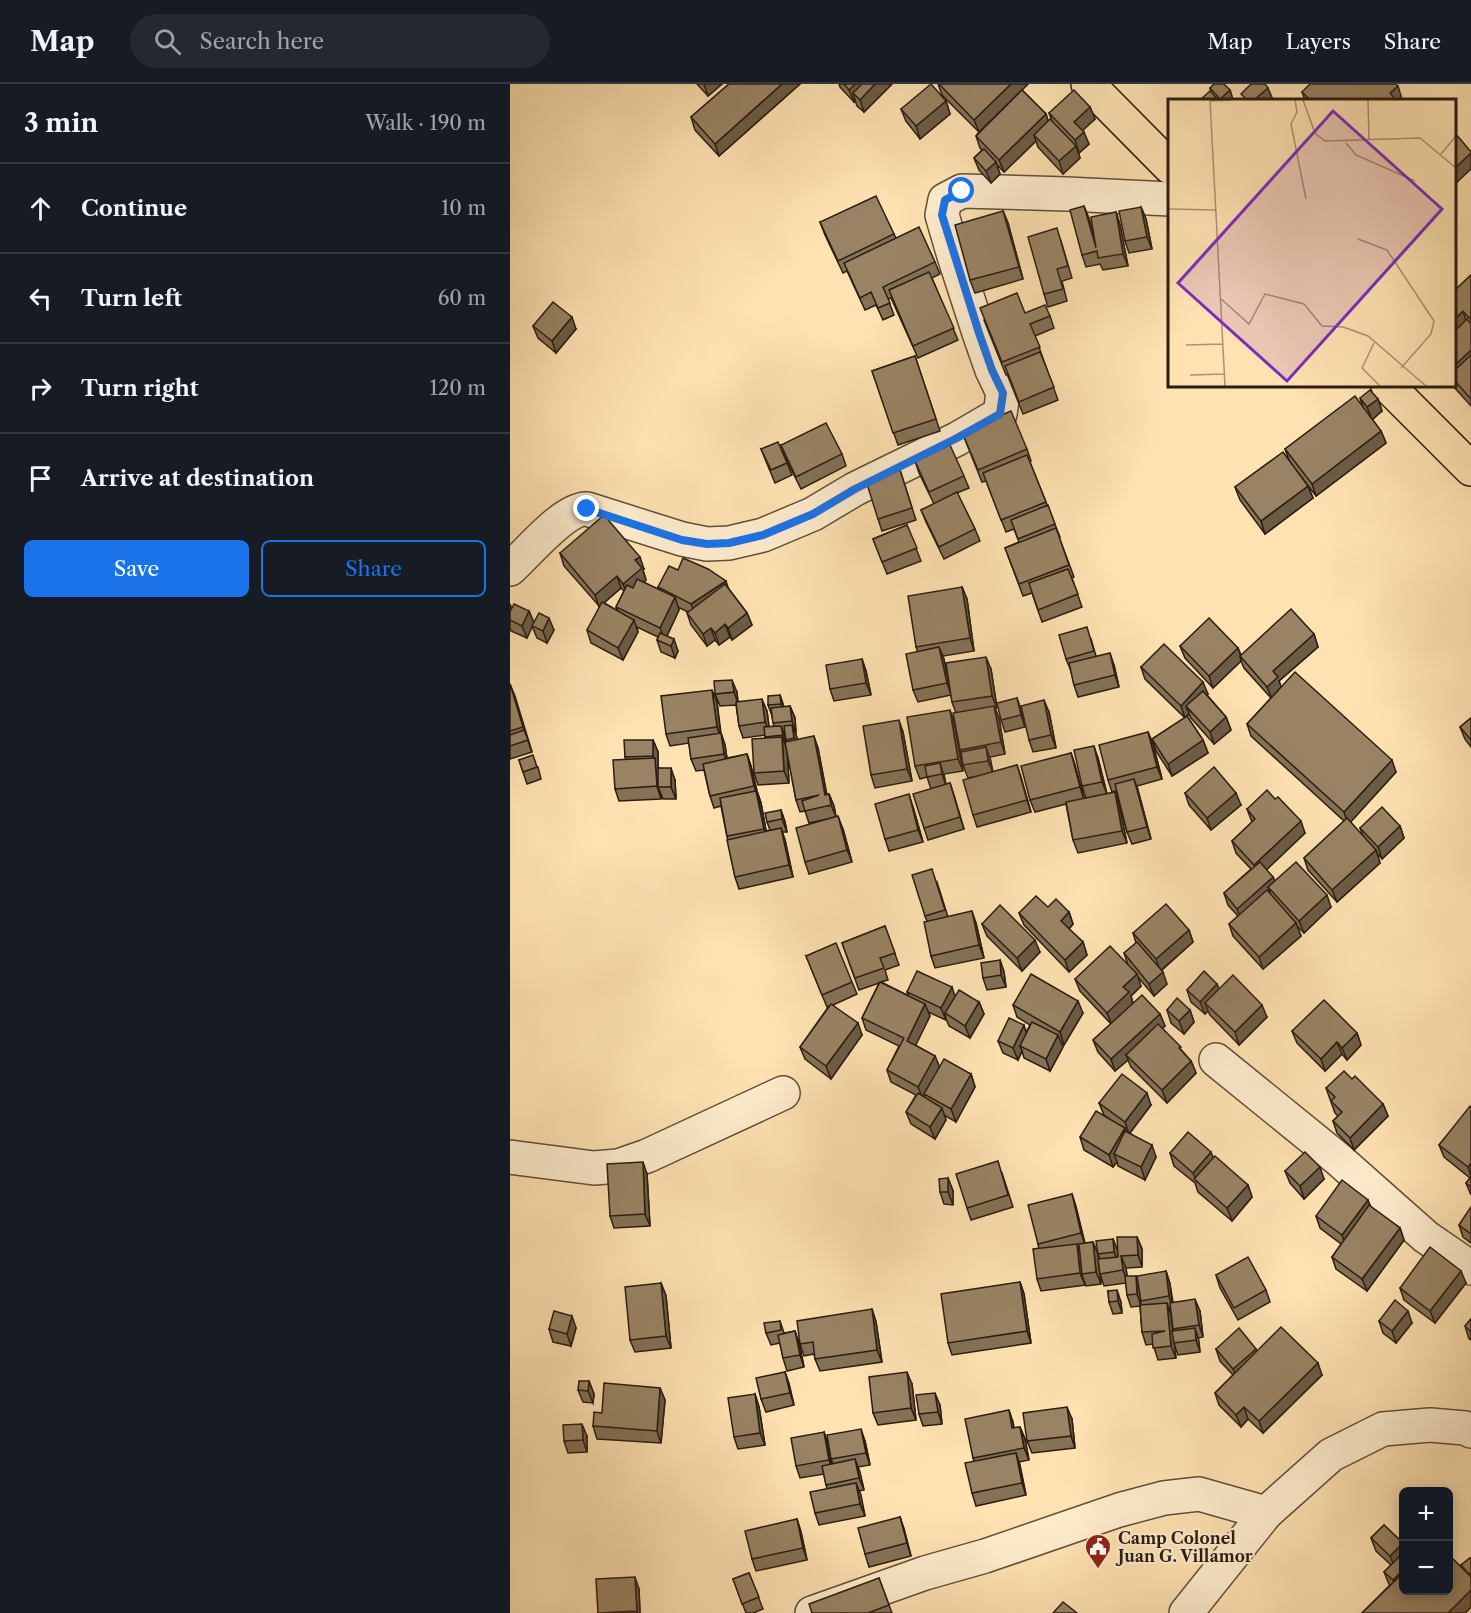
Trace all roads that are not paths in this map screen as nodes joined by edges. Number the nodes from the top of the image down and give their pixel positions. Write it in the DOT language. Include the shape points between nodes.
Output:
graph roads {
  1 [pos="1088,84"];
  2 [pos="1168,165"];
  3 [pos="1168,199"];
  4 [pos="1389,387"];
  5 [pos="1471,469"];
  6 [pos="510,569"];
  7 [pos="1216,1060"];
  8 [pos="783,1093"];
  9 [pos="510,1158"];
  10 [pos="1471,1268"];
  11 [pos="1471,1431"];
  12 [pos="1266,1513"];
  13 [pos="812,1613"];
  14 [pos="1186,1613"];
  1 -- 2 [label="main road"];
  3 -- 6 [label="street" via="962,191 945,200 942,215 948,235 1003,393 1000,414 813,514 763,535 707,544 580,509 542,537"];
  4 -- 5 [label="main road"];
  7 -- 10 [label="street" via="1426,1237"];
  8 -- 9 [label="street" via="618,1166 594,1168"];
  11 -- 12 [label="street" via="1430,1425 1383,1429 1331,1455"];
  12 -- 13 [label="street" via="1199,1494 1164,1498"];
  12 -- 14 [label="street"];
}
